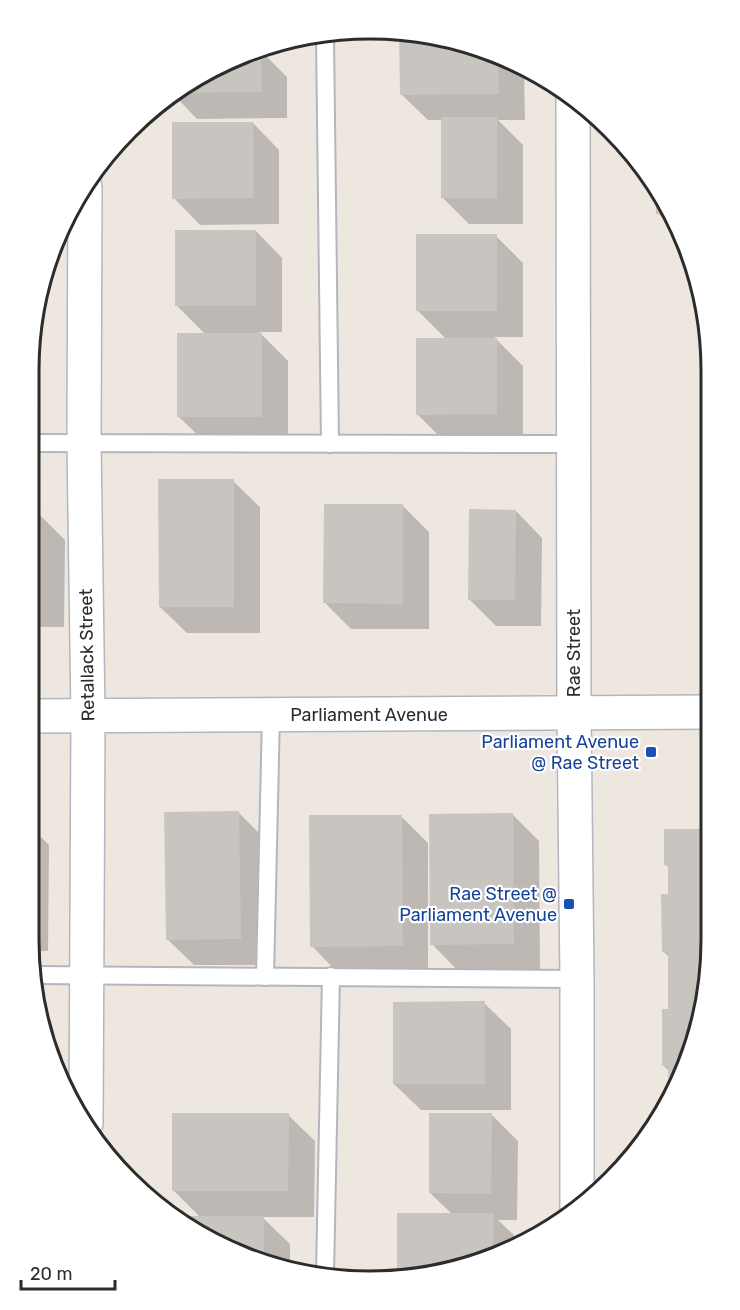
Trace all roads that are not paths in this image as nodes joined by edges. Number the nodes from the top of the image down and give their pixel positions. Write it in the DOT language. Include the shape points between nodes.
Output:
graph roads {
  1 [pos="325,42"];
  2 [pos="573,108"];
  3 [pos="85,201"];
  4 [pos="39,443"];
  5 [pos="84,443"];
  6 [pos="330,444"];
  7 [pos="573,444"];
  8 [pos="701,712"];
  9 [pos="574,714"];
  10 [pos="271,715"];
  11 [pos="39,716"];
  12 [pos="88,716"];
  13 [pos="41,975"];
  14 [pos="86,975"];
  15 [pos="331,976"];
  16 [pos="265,977"];
  17 [pos="577,979"];
  18 [pos="86,1110"];
  19 [pos="577,1199"];
  20 [pos="325,1268"];
  1 -- 6 [label="lane"];
  2 -- 7 [label="street, Rae Street"];
  3 -- 5 [label="street, Retallack Street"];
  4 -- 5 [label="lane"];
  5 -- 6 [label="lane"];
  5 -- 12 [label="street, Retallack Street"];
  6 -- 7 [label="lane"];
  7 -- 9 [label="street, Rae Street"];
  8 -- 9 [label="street, Parliament Avenue"];
  9 -- 10 [label="street, Parliament Avenue"];
  9 -- 17 [label="street, Rae Street"];
  10 -- 12 [label="street, Parliament Avenue"];
  10 -- 16 [label="lane"];
  11 -- 12 [label="street, Parliament Avenue"];
  12 -- 14 [label="street, Retallack Street"];
  13 -- 14 [label="lane"];
  14 -- 16 [label="lane"];
  14 -- 18 [label="street, Retallack Street"];
  15 -- 16 [label="lane"];
  15 -- 17 [label="lane"];
  15 -- 20 [label="lane"];
  17 -- 19 [label="street, Rae Street"];
}
